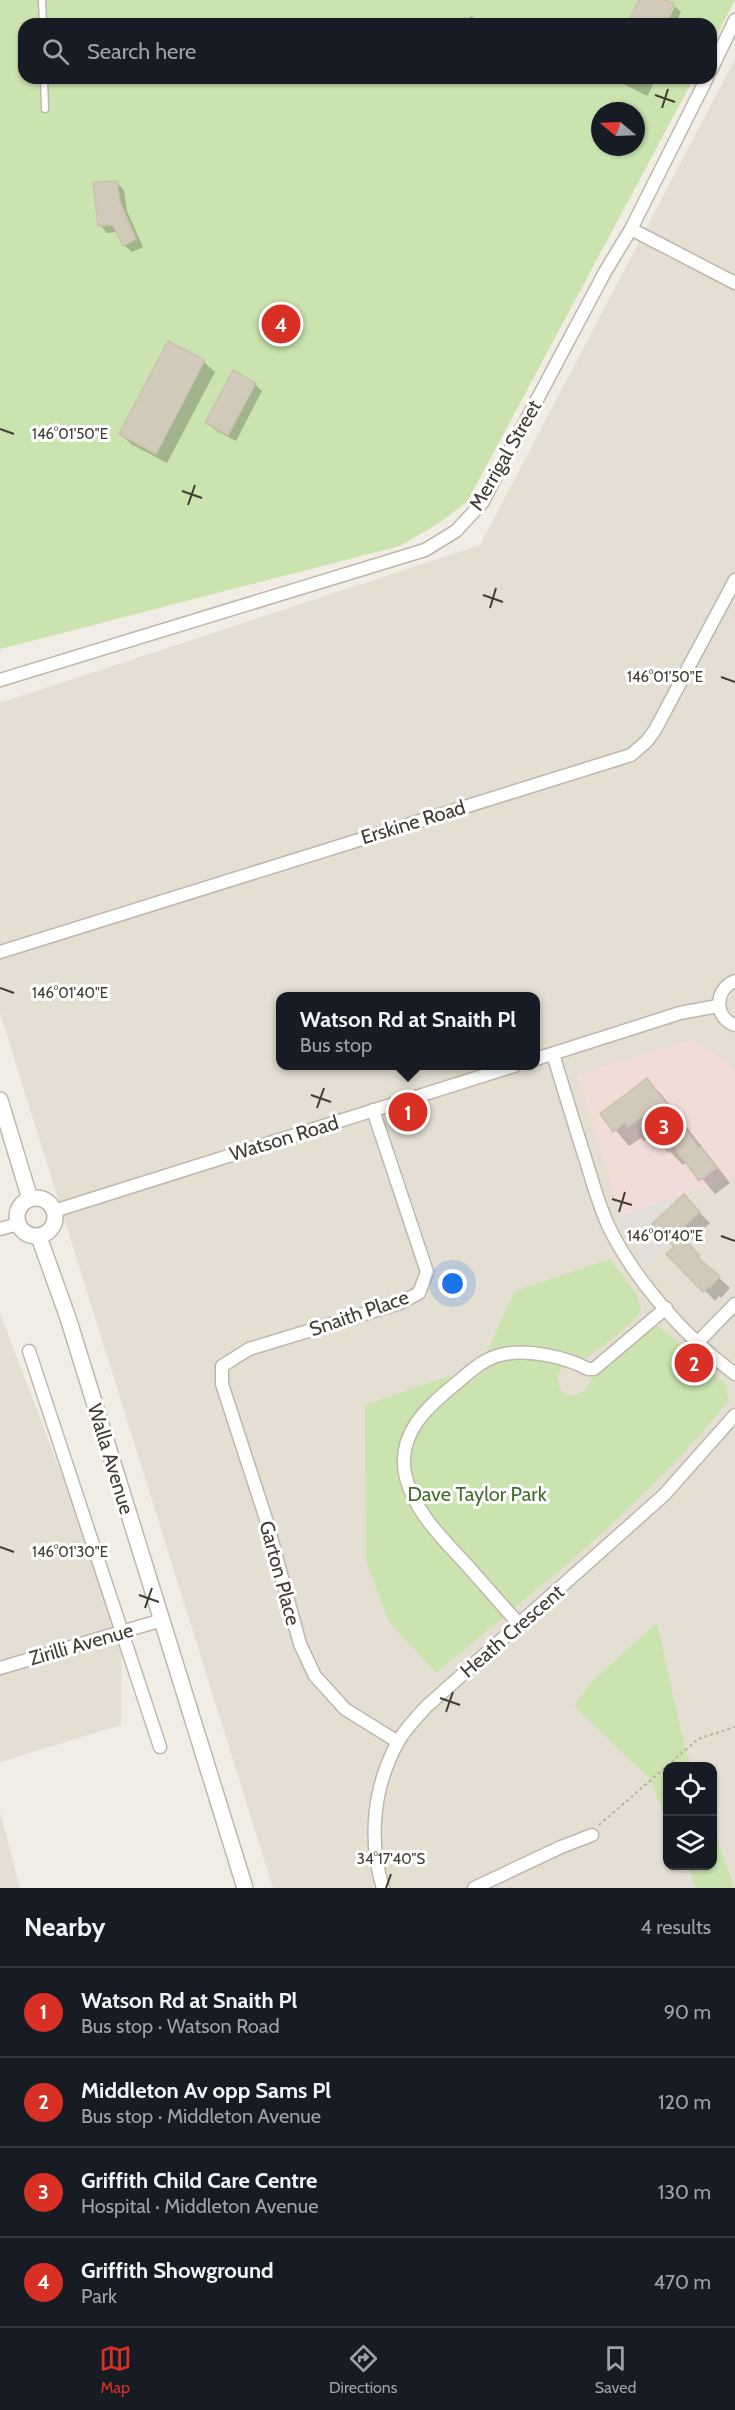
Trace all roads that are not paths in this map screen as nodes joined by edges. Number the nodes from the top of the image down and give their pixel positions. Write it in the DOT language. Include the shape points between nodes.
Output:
graph roads {
  1 [pos="42,0"];
  2 [pos="43,18"];
  3 [pos="735,20"];
  4 [pos="735,27"];
  5 [pos="725,41"];
  6 [pos="717,58"];
  7 [pos="44,84"];
  8 [pos="704,84"];
  9 [pos="45,110"];
  10 [pos="631,229"];
  11 [pos="735,283"];
  12 [pos="735,580"];
  13 [pos="0,680"];
  14 [pos="0,952"];
  15 [pos="735,981"];
  16 [pos="718,1006"];
  17 [pos="735,1025"];
  18 [pos="553,1054"];
  19 [pos="540,1058"];
  20 [pos="498,1070"];
  21 [pos="0,1100"];
  22 [pos="373,1110"];
  23 [pos="30,1199"];
  24 [pos="54,1211"];
  25 [pos="18,1224"];
  26 [pos="0,1229"];
  27 [pos="39,1237"];
  28 [pos="735,1304"];
  29 [pos="666,1308"];
  30 [pos="698,1342"];
  31 [pos="30,1351"];
  32 [pos="222,1366"];
  33 [pos="735,1374"];
  34 [pos="735,1415"];
  35 [pos="162,1620"];
  36 [pos="519,1624"];
  37 [pos="122,1633"];
  38 [pos="0,1668"];
  39 [pos="398,1742"];
  40 [pos="160,1747"];
  41 [pos="592,1835"];
  42 [pos="244,1888"];
  43 [pos="383,1888"];
  44 [pos="474,1888"];
  1 -- 2 [label="lane"];
  3 -- 5 [label="street"];
  4 -- 5 [label="street"];
  5 -- 6 [label="street"];
  7 -- 9 [label="lane"];
  8 -- 10 [label="street, Merrigal Street"];
  10 -- 11 [label="street"];
  10 -- 13 [label="street, Merrigal Street" via="483,503 456,531 425,550"];
  12 -- 14 [label="street, Erskine Road" via="655,730 631,755"];
  15 -- 16 [label="street" via="720,993"];
  16 -- 17 [label="street" via="722,1017"];
  16 -- 18 [label="street" via="680,1013"];
  18 -- 19 [label="street"];
  18 -- 29 [label="street" via="607,1222 629,1262"];
  20 -- 22 [label="street, Watson Road"];
  21 -- 23 [label="street"];
  22 -- 24 [label="street, Watson Road"];
  22 -- 32 [label="street, Snaith Place" via="427,1272 419,1293 400,1303 249,1349"];
  23 -- 24 [label="street" via="42,1199"];
  23 -- 25 [label="street" via="20,1206"];
  24 -- 27 [label="street" via="53,1228"];
  25 -- 26 [label="street"];
  25 -- 27 [label="street" via="26,1234"];
  27 -- 35 [label="street, Walla Avenue" via="68,1317"];
  28 -- 30 [label="street"];
  29 -- 30 [label="street"];
  29 -- 36 [label="street" via="594,1369 557,1357 513,1352 484,1361 432,1403 412,1427 404,1463 414,1501 431,1526"];
  30 -- 33 [label="street"];
  31 -- 37 [label="street"];
  32 -- 39 [label="street, Garton Place" via="224,1393 266,1518 300,1644 315,1676 345,1709"];
  34 -- 36 [label="street, Heath Crescent" via="664,1495"];
  35 -- 37 [label="street, Zirilli Avenue"];
  35 -- 42 [label="street, Walla Avenue"];
  36 -- 39 [label="street, Heath Crescent" via="427,1706"];
  37 -- 38 [label="street, Zirilli Avenue"];
  37 -- 40 [label="street"];
  39 -- 43 [label="street, Heath Crescent" via="374,1814 375,1860"];
  41 -- 44 [label="street"];
}
